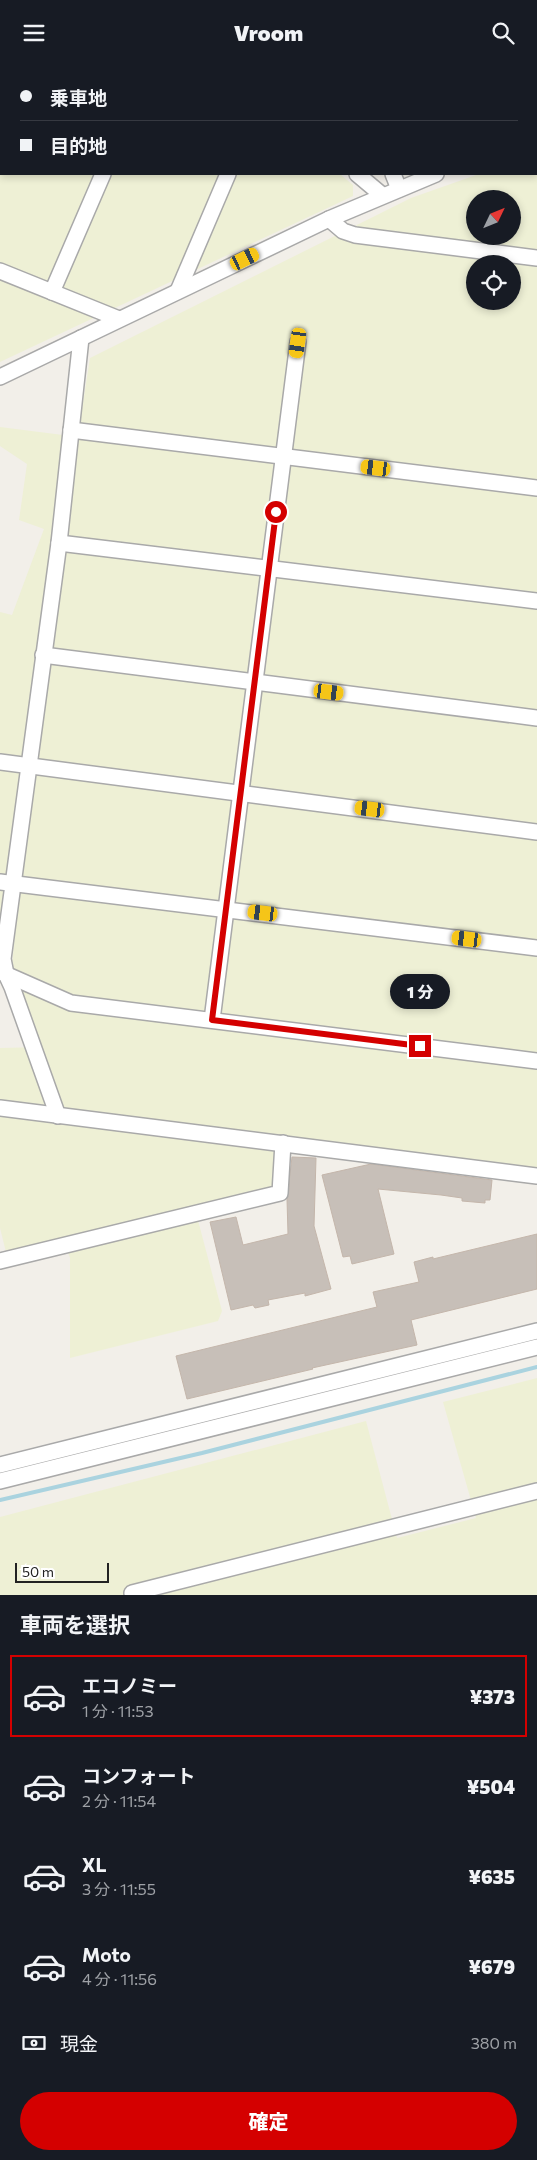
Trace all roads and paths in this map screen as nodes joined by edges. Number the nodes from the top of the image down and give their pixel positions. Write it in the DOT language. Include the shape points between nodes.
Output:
graph roads {
  1 [pos="103,175"];
  2 [pos="228,175"];
  3 [pos="358,175"];
  4 [pos="393,175"];
  5 [pos="434,175"];
  6 [pos="399,189"];
  7 [pos="382,195"];
  8 [pos="329,219"];
  9 [pos="537,258"];
  10 [pos="0,271"];
  11 [pos="178,291"];
  12 [pos="52,292"];
  13 [pos="119,319"];
  14 [pos="81,338"];
  15 [pos="298,343"];
  16 [pos="0,377"];
  17 [pos="71,430"];
  18 [pos="282,456"];
  19 [pos="537,488"];
  20 [pos="59,543"];
  21 [pos="269,569"];
  22 [pos="537,601"];
  23 [pos="43,655"];
  24 [pos="254,682"];
  25 [pos="537,718"];
  26 [pos="0,763"];
  27 [pos="28,766"];
  28 [pos="240,793"];
  29 [pos="537,832"];
  30 [pos="6,883"];
  31 [pos="226,909"];
  32 [pos="537,948"];
  33 [pos="3,973"];
  34 [pos="212,1020"];
  35 [pos="537,1061"];
  36 [pos="0,1108"];
  37 [pos="58,1116"];
  38 [pos="283,1143"];
  39 [pos="537,1176"];
  40 [pos="0,1261"];
  41 [pos="537,1331"];
  42 [pos="537,1347"];
  43 [pos="0,1465"];
  44 [pos="0,1481"];
  45 [pos="537,1491"];
  46 [pos="129,1594"];
  1 -- 12 [label="street"];
  2 -- 11 [label="street"];
  3 -- 7 [label="street"];
  4 -- 6 [label="street"];
  5 -- 6 [label="street"];
  6 -- 7 [label="street"];
  7 -- 8 [label="street"];
  8 -- 9 [label="street" via="342,231 355,235"];
  8 -- 11 [label="street"];
  10 -- 12 [label="street"];
  11 -- 13 [label="street"];
  12 -- 13 [label="street"];
  13 -- 14 [label="street"];
  14 -- 16 [label="street"];
  14 -- 17 [label="street"];
  15 -- 18 [label="street"];
  17 -- 18 [label="street"];
  17 -- 20 [label="street"];
  18 -- 19 [label="street"];
  18 -- 21 [label="street"];
  20 -- 21 [label="street"];
  20 -- 23 [label="street"];
  21 -- 22 [label="street"];
  21 -- 24 [label="street"];
  23 -- 24 [label="street"];
  23 -- 27 [label="street"];
  24 -- 25 [label="street"];
  24 -- 28 [label="street"];
  26 -- 27 [label="street"];
  27 -- 28 [label="street"];
  27 -- 30 [label="street"];
  28 -- 29 [label="street"];
  28 -- 31 [label="street"];
  30 -- 31 [label="street"];
  30 -- 33 [label="street"];
  31 -- 32 [label="street"];
  31 -- 34 [label="street"];
  33 -- 34 [label="street" via="71,1003"];
  33 -- 37 [label="street" via="12,987"];
  34 -- 35 [label="street"];
  36 -- 37 [label="street"];
  37 -- 38 [label="street"];
  38 -- 39 [label="street"];
  38 -- 40 [label="street" via="280,1193"];
  41 -- 43 [label="street"];
  42 -- 44 [label="street"];
  45 -- 46 [label="street"];
}
